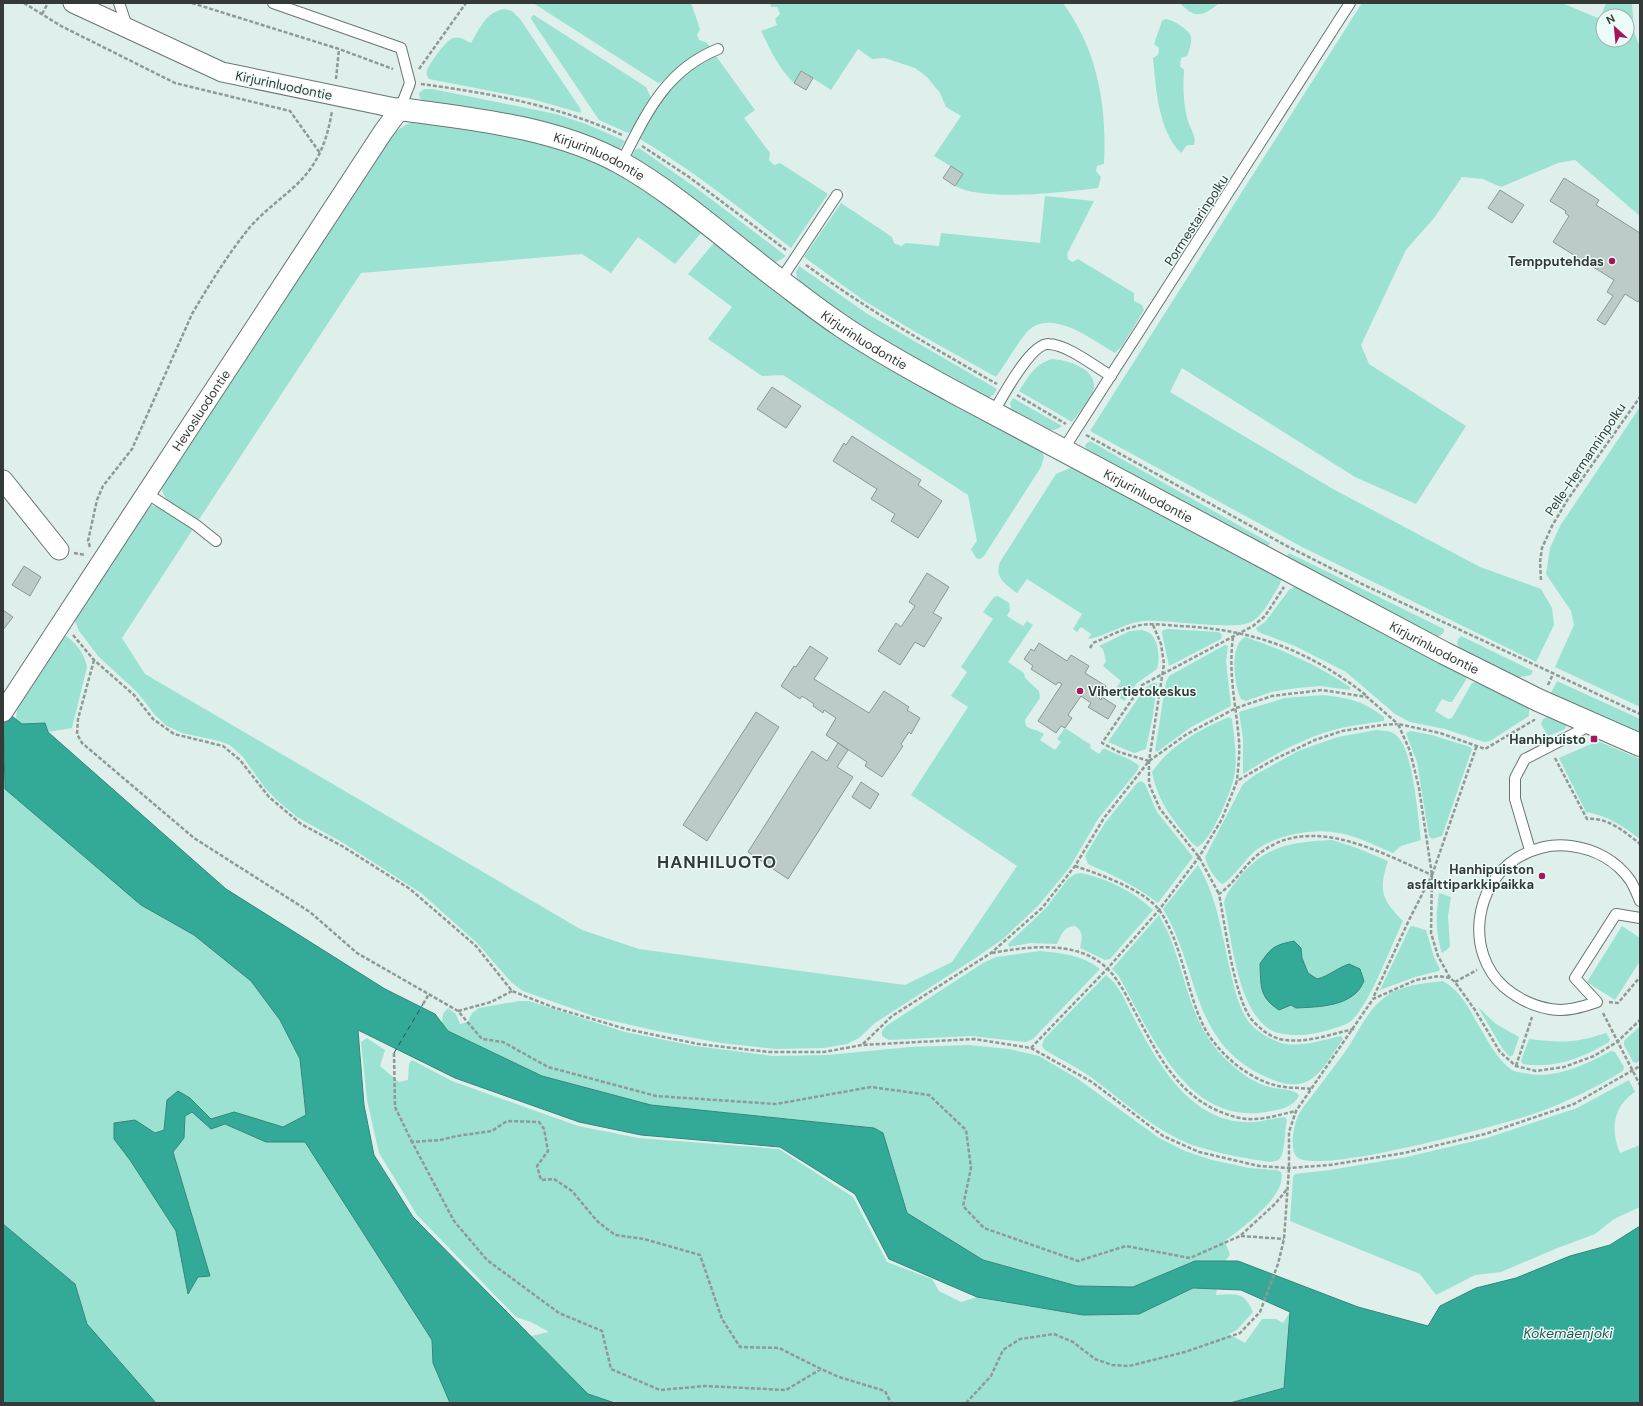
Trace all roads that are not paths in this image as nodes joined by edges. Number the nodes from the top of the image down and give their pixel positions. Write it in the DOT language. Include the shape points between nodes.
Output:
graph roads {
  1 [pos="73,3"];
  2 [pos="119,3"];
  3 [pos="273,3"];
  4 [pos="1350,3"];
  5 [pos="128,29"];
  6 [pos="718,49"];
  7 [pos="400,109"];
  8 [pos="621,163"];
  9 [pos="837,195"];
  10 [pos="780,281"];
  11 [pos="1111,376"];
  12 [pos="993,413"];
  13 [pos="1063,450"];
  14 [pos="3,480"];
  15 [pos="146,493"];
  16 [pos="216,541"];
  17 [pos="59,550"];
  18 [pos="8,704"];
  19 [pos="1593,724"];
  20 [pos="1640,745"];
  21 [pos="1530,850"];
  22 [pos="1640,901"];
  23 [pos="1640,918"];
  1 -- 5 [label="street, Kirjurinluodontie"];
  2 -- 5 [label="lane"];
  3 -- 7 [label="lane" via="401,48 410,83"];
  4 -- 11 [label="lane, Pormestarinpolku"];
  5 -- 7 [label="street, Kirjurinluodontie" via="222,72"];
  6 -- 8 [label="lane" via="685,67 672,78 650,106"];
  7 -- 8 [label="street, Kirjurinluodontie" via="540,133"];
  7 -- 15 [label="street, Hevosluodontie"];
  8 -- 10 [label="street, Kirjurinluodontie" via="680,203"];
  9 -- 10 [label="lane"];
  10 -- 12 [label="street, Kirjurinluodontie" via="870,344"];
  11 -- 12 [label="lane" via="1060,346 1047,343 1034,350"];
  11 -- 13 [label="lane, Pormestarinpolku"];
  12 -- 13 [label="street, Kirjurinluodontie"];
  13 -- 19 [label="street, Kirjurinluodontie" via="1444,653"];
  14 -- 17 [label="street"];
  15 -- 16 [label="lane"];
  15 -- 18 [label="street, Hevosluodontie"];
  19 -- 20 [label="street, Kirjurinluodontie"];
  19 -- 21 [label="lane" via="1525,759 1515,778 1515,799"];
  21 -- 22 [label="lane" via="1557,844 1585,847 1610,860 1630,880"];
  21 -- 23 [label="lane" via="1506,865 1489,887 1480,912 1479,939 1488,965 1503,986 1525,1002 1551,1009 1578,1008 1597,1002 1575,978 1616,914"];
}
